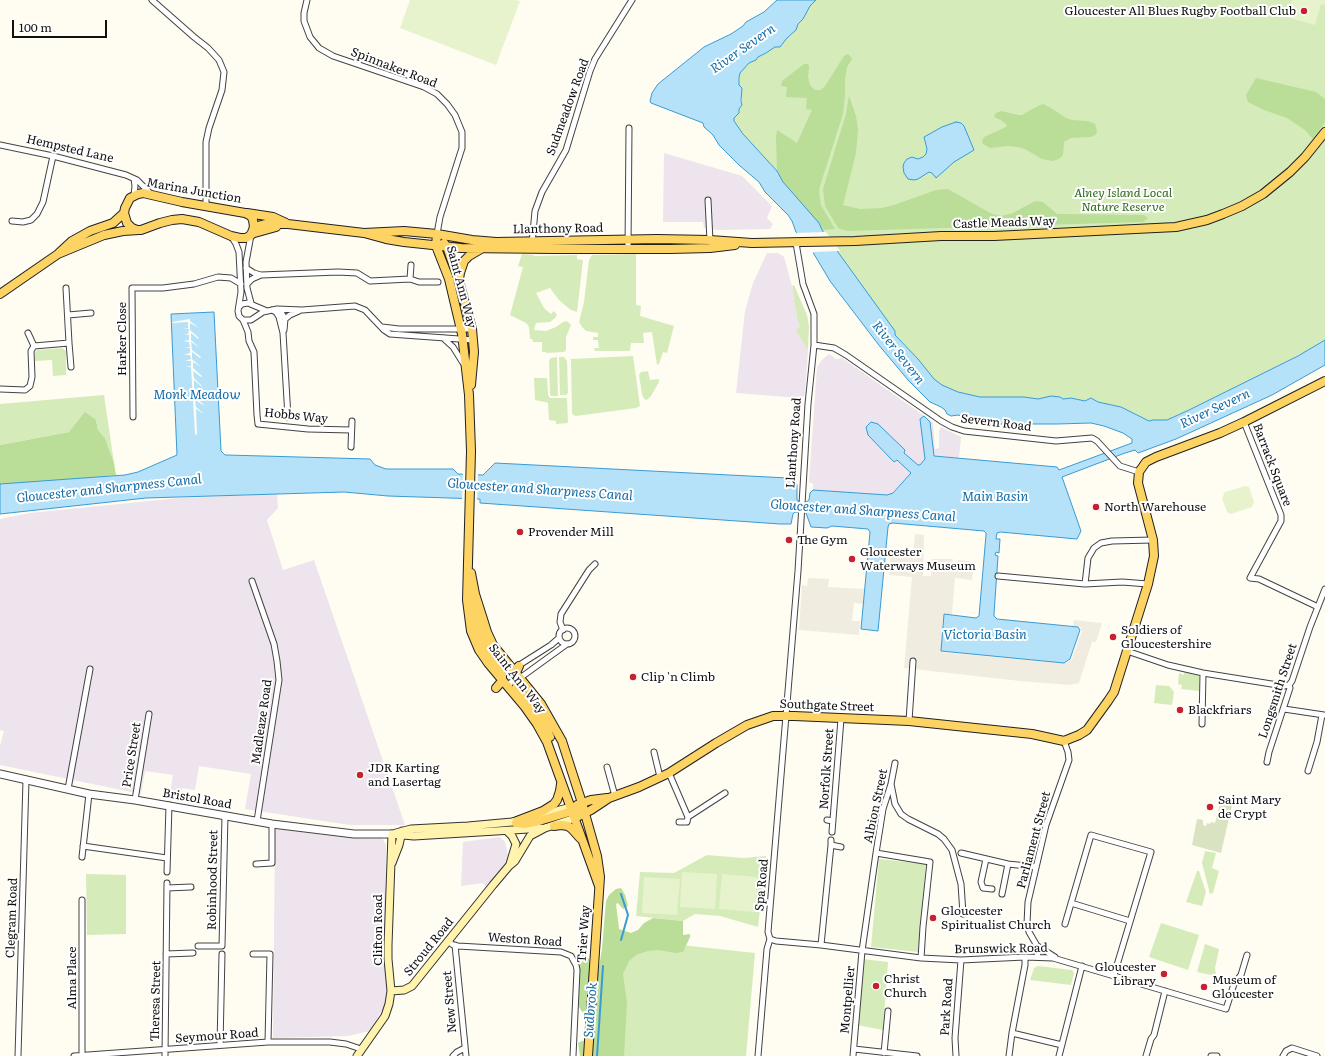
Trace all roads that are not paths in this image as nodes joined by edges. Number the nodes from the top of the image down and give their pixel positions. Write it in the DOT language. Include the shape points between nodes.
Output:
graph roads {
  1 [pos="152,0"];
  2 [pos="307,0"];
  3 [pos="632,0"];
  4 [pos="629,128"];
  5 [pos="1325,132"];
  6 [pos="0,145"];
  7 [pos="53,156"];
  8 [pos="134,179"];
  9 [pos="152,195"];
  10 [pos="134,196"];
  11 [pos="708,200"];
  12 [pos="206,206"];
  13 [pos="124,213"];
  14 [pos="245,213"];
  15 [pos="12,221"];
  16 [pos="288,224"];
  17 [pos="137,230"];
  18 [pos="252,232"];
  19 [pos="364,233"];
  20 [pos="231,236"];
  21 [pos="628,239"];
  22 [pos="710,240"];
  23 [pos="440,241"];
  24 [pos="752,243"];
  25 [pos="797,243"];
  26 [pos="532,246"];
  27 [pos="482,248"];
  28 [pos="710,248"];
  29 [pos="628,249"];
  30 [pos="58,254"];
  31 [pos="411,265"];
  32 [pos="246,268"];
  33 [pos="240,269"];
  34 [pos="261,275"];
  35 [pos="228,277"];
  36 [pos="410,279"];
  37 [pos="459,281"];
  38 [pos="438,282"];
  39 [pos="241,284"];
  40 [pos="247,284"];
  41 [pos="66,288"];
  42 [pos="0,294"];
  43 [pos="252,305"];
  44 [pos="240,306"];
  45 [pos="269,310"];
  46 [pos="280,310"];
  47 [pos="302,310"];
  48 [pos="91,313"];
  49 [pos="68,315"];
  50 [pos="254,317"];
  51 [pos="285,319"];
  52 [pos="243,320"];
  53 [pos="381,327"];
  54 [pos="461,329"];
  55 [pos="472,329"];
  56 [pos="248,332"];
  57 [pos="28,333"];
  58 [pos="283,333"];
  59 [pos="442,337"];
  60 [pos="462,339"];
  61 [pos="473,340"];
  62 [pos="69,343"];
  63 [pos="814,345"];
  64 [pos="34,346"];
  65 [pos="71,367"];
  66 [pos="466,369"];
  67 [pos="1325,381"];
  68 [pos="0,389"];
  69 [pos="469,395"];
  70 [pos="133,417"];
  71 [pos="288,417"];
  72 [pos="352,421"];
  73 [pos="1244,422"];
  74 [pos="352,430"];
  75 [pos="351,447"];
  76 [pos="1140,472"];
  77 [pos="1153,540"];
  78 [pos="469,562"];
  79 [pos="595,564"];
  80 [pos="471,574"];
  81 [pos="998,576"];
  82 [pos="252,581"];
  83 [pos="1085,584"];
  84 [pos="1148,584"];
  85 [pos="1325,589"];
  86 [pos="1318,607"];
  87 [pos="563,630"];
  88 [pos="559,638"];
  89 [pos="567,644"];
  90 [pos="1127,651"];
  91 [pos="913,661"];
  92 [pos="90,670"];
  93 [pos="517,673"];
  94 [pos="1203,673"];
  95 [pos="503,679"];
  96 [pos="1289,684"];
  97 [pos="496,688"];
  98 [pos="1284,708"];
  99 [pos="149,714"];
  100 [pos="1323,715"];
  101 [pos="786,716"];
  102 [pos="841,719"];
  103 [pos="909,721"];
  104 [pos="1202,724"];
  105 [pos="1064,741"];
  106 [pos="654,752"];
  107 [pos="1267,762"];
  108 [pos="895,763"];
  109 [pos="607,767"];
  110 [pos="1308,771"];
  111 [pos="559,773"];
  112 [pos="669,773"];
  113 [pos="0,774"];
  114 [pos="660,777"];
  115 [pos="26,780"];
  116 [pos="891,784"];
  117 [pos="68,789"];
  118 [pos="724,793"];
  119 [pos="90,794"];
  120 [pos="612,797"];
  121 [pos="135,800"];
  122 [pos="582,803"];
  123 [pos="169,806"];
  124 [pos="573,812"];
  125 [pos="585,812"];
  126 [pos="225,815"];
  127 [pos="688,817"];
  128 [pos="827,820"];
  129 [pos="257,821"];
  130 [pos="833,821"];
  131 [pos="515,822"];
  132 [pos="679,822"];
  133 [pos="272,824"];
  134 [pos="554,826"];
  135 [pos="545,828"];
  136 [pos="507,831"];
  137 [pos="832,832"];
  138 [pos="402,833"];
  139 [pos="392,834"];
  140 [pos="584,844"];
  141 [pos="83,846"];
  142 [pos="841,847"];
  143 [pos="876,853"];
  144 [pos="960,853"];
  145 [pos="82,857"];
  146 [pos="167,858"];
  147 [pos="986,859"];
  148 [pos="256,864"];
  149 [pos="1008,864"];
  150 [pos="510,866"];
  151 [pos="1036,867"];
  152 [pos="390,869"];
  153 [pos="167,872"];
  154 [pos="599,886"];
  155 [pos="191,887"];
  156 [pos="992,889"];
  157 [pos="1002,894"];
  158 [pos="82,900"];
  159 [pos="1071,903"];
  160 [pos="963,914"];
  161 [pos="1130,921"];
  162 [pos="1065,924"];
  163 [pos="770,939"];
  164 [pos="452,943"];
  165 [pos="1036,944"];
  166 [pos="821,945"];
  167 [pos="198,946"];
  168 [pos="862,951"];
  169 [pos="193,953"];
  170 [pos="166,954"];
  171 [pos="222,954"];
  172 [pos="253,954"];
  173 [pos="1247,955"];
  174 [pos="1025,957"];
  175 [pos="1038,957"];
  176 [pos="921,958"];
  177 [pos="961,960"];
  178 [pos="1059,960"];
  179 [pos="1082,966"];
  180 [pos="1114,975"];
  181 [pos="391,990"];
  182 [pos="1165,991"];
  183 [pos="888,1011"];
  184 [pos="1012,1033"];
  185 [pos="268,1042"];
  186 [pos="220,1045"];
  187 [pos="1062,1045"];
  188 [pos="465,1048"];
  189 [pos="165,1049"];
  190 [pos="854,1049"];
  191 [pos="359,1053"];
  192 [pos="884,1053"];
  193 [pos="18,1056"];
  194 [pos="74,1056"];
  195 [pos="82,1056"];
  196 [pos="165,1056"];
  197 [pos="453,1056"];
  198 [pos="466,1056"];
  199 [pos="573,1056"];
  200 [pos="588,1056"];
  201 [pos="758,1056"];
  202 [pos="853,1056"];
  203 [pos="917,1056"];
  204 [pos="956,1056"];
  205 [pos="1009,1056"];
  206 [pos="1059,1056"];
  207 [pos="1146,1056"];
  208 [pos="1212,1056"];
  209 [pos="1217,1056"];
  210 [pos="1284,1056"];
  211 [pos="1317,1056"];
  1 -- 12 [label="street" via="208,48 219,60 224,72 222,90 206,142"];
  2 -- 23 [label="street, Spinnaker Road" via="304,21 310,37 319,48 333,56 424,87 437,94 455,115 462,132 462,148 440,217"];
  3 -- 26 [label="street, Sudmeadow Road" via="590,71 566,150 542,192 535,211"];
  4 -- 21 [label="street"];
  5 -- 25 [label="main road, Castle Meads Way" via="1305,157 1263,194 1223,214 1176,228"];
  6 -- 7 [label="street, Hempsted Lane"];
  7 -- 8 [label="street, Hempsted Lane" via="117,172"];
  7 -- 15 [label="street" via="43,202 37,214 31,220"];
  8 -- 9 [label="street, Hempsted Lane"];
  8 -- 10 [label="street"];
  9 -- 10 [label="main road, Marina Junction" via="143,193"];
  9 -- 12 [label="main road, Marina Junction"];
  10 -- 13 [label="main road, Marina Junction" via="126,203"];
  11 -- 22 [label="street"];
  12 -- 14 [label="main road, Marina Junction"];
  13 -- 17 [label="main road" via="128,223"];
  13 -- 30 [label="main road" via="114,223 81,235"];
  14 -- 16 [label="main road" via="273,217"];
  14 -- 18 [label="main road, Marina Junction" via="253,220"];
  16 -- 18 [label="main road" via="265,224"];
  16 -- 19 [label="main road"];
  17 -- 20 [label="main road" via="182,220 199,222"];
  17 -- 30 [label="main road" via="104,235"];
  18 -- 20 [label="main road" via="246,238"];
  18 -- 32 [label="street"];
  19 -- 23 [label="main road" via="386,239"];
  19 -- 23 [label="main road" via="404,231"];
  20 -- 33 [label="street" via="238,248"];
  21 -- 22 [label="main road, Llanthony Road"];
  21 -- 26 [label="main road, Llanthony Road"];
  21 -- 29 [label="street"];
  22 -- 24 [label="main road, Llanthony Road"];
  22 -- 28 [label="street"];
  23 -- 26 [label="main road, Llanthony Road" via="481,241"];
  23 -- 27 [label="main road"];
  23 -- 37 [label="main road, Saint Ann Way"];
  23 -- 54 [label="main road, Saint Ann Way"];
  24 -- 25 [label="main road, Llanthony Road"];
  24 -- 28 [label="main road, Llanthony Road"];
  25 -- 63 [label="street, Llanthony Road" via="803,284 814,314"];
  26 -- 27 [label="main road, Llanthony Road"];
  26 -- 29 [label="main road, Llanthony Road"];
  27 -- 37 [label="main road" via="464,261"];
  28 -- 29 [label="main road, Llanthony Road"];
  30 -- 42 [label="main road"];
  31 -- 36 [label="street"];
  32 -- 34 [label="street"];
  32 -- 40 [label="street"];
  33 -- 35 [label="street, Harker Close"];
  33 -- 39 [label="street"];
  34 -- 36 [label="street" via="344,272 357,273 370,281"];
  34 -- 40 [label="street"];
  35 -- 39 [label="street"];
  35 -- 70 [label="street, Harker Close" via="171,287 132,288"];
  36 -- 38 [label="street" via="419,282"];
  37 -- 55 [label="main road, Saint Ann Way"];
  39 -- 44 [label="street"];
  40 -- 43 [label="street"];
  41 -- 49 [label="street"];
  43 -- 44 [label="street" via="245,303"];
  43 -- 45 [label="street"];
  43 -- 50 [label="street" via="256,311"];
  44 -- 52 [label="street" via="238,314"];
  45 -- 46 [label="street"];
  45 -- 50 [label="street"];
  45 -- 58 [label="street" via="276,312"];
  46 -- 47 [label="street"];
  46 -- 51 [label="street"];
  47 -- 51 [label="street" via="290,314"];
  47 -- 53 [label="street" via="359,307 368,312"];
  48 -- 49 [label="street"];
  49 -- 62 [label="street"];
  50 -- 52 [label="street" via="248,321"];
  50 -- 56 [label="street"];
  51 -- 58 [label="street"];
  52 -- 56 [label="street, Hobbs Way"];
  53 -- 54 [label="street"];
  53 -- 59 [label="street" via="395,335"];
  54 -- 55 [label="street"];
  54 -- 60 [label="main road, Saint Ann Way"];
  55 -- 61 [label="main road, Saint Ann Way"];
  56 -- 74 [label="street, Hobbs Way" via="254,352 258,424"];
  57 -- 64 [label="street"];
  58 -- 71 [label="street"];
  59 -- 60 [label="street"];
  59 -- 66 [label="street" via="457,352"];
  60 -- 61 [label="street"];
  60 -- 66 [label="main road, Saint Ann Way"];
  61 -- 69 [label="main road, Saint Ann Way" via="474,362"];
  62 -- 64 [label="street"];
  62 -- 65 [label="street"];
  63 -- 76 [label="street, Severn Road" via="828,347 846,355 952,427 964,431 1056,440 1092,438 1105,448 1120,466"];
  63 -- 101 [label="street, Llanthony Road"];
  64 -- 68 [label="street" via="31,351 30,386 25,390"];
  66 -- 69 [label="main road, Saint Ann Way"];
  67 -- 73 [label="main road"];
  69 -- 78 [label="main road, Saint Ann Way"];
  72 -- 74 [label="street"];
  73 -- 76 [label="main road" via="1156,457 1146,462"];
  73 -- 86 [label="street, Barrack Square" via="1281,515 1281,521 1250,578 1259,579"];
  74 -- 75 [label="street"];
  76 -- 77 [label="main road" via="1138,483"];
  77 -- 83 [label="street" via="1101,543 1094,548 1088,558"];
  77 -- 84 [label="main road" via="1154,556"];
  78 -- 80 [label="main road, Saint Ann Way"];
  78 -- 95 [label="main road, Saint Ann Way" via="467,605 471,631 479,650"];
  79 -- 87 [label="street" via="561,614"];
  80 -- 93 [label="main road, Saint Ann Way" via="475,594 493,645"];
  80 -- 95 [label="main road" via="477,626 485,647 499,665"];
  81 -- 83 [label="street"];
  82 -- 129 [label="street, Madleaze Road" via="274,644 279,680"];
  83 -- 84 [label="street"];
  84 -- 90 [label="main road"];
  85 -- 86 [label="street, Longsmith Street"];
  86 -- 96 [label="street, Longsmith Street"];
  87 -- 88 [label="street"];
  87 -- 89 [label="street" via="570,629 575,636 573,641"];
  88 -- 89 [label="street"];
  88 -- 93 [label="street"];
  89 -- 93 [label="street"];
  90 -- 94 [label="street" via="1168,665"];
  90 -- 105 [label="main road" via="1114,692 1108,701 1087,730"];
  91 -- 103 [label="street"];
  92 -- 117 [label="street"];
  93 -- 95 [label="street"];
  93 -- 95 [label="street"];
  93 -- 111 [label="main road" via="517,687 546,729 554,749"];
  93 -- 122 [label="main road, Saint Ann Way" via="556,729 568,756"];
  94 -- 96 [label="street" via="1284,686"];
  94 -- 104 [label="street"];
  95 -- 97 [label="main road"];
  95 -- 111 [label="main road, Saint Ann Way" via="537,724"];
  96 -- 98 [label="street, Longsmith Street"];
  98 -- 100 [label="street"];
  98 -- 107 [label="street, Longsmith Street"];
  99 -- 121 [label="street, Price Street"];
  100 -- 110 [label="street"];
  101 -- 102 [label="main road, Southgate Street"];
  101 -- 112 [label="main road, Southgate Street" via="773,716 747,725"];
  101 -- 163 [label="street, Spa Road" via="768,932"];
  102 -- 103 [label="main road, Southgate Street"];
  102 -- 130 [label="street, Norfolk Street"];
  103 -- 105 [label="main road, Southgate Street" via="1032,734"];
  105 -- 151 [label="street, Parliament Street" via="1069,760 1050,813"];
  106 -- 114 [label="street"];
  108 -- 116 [label="street, Albion Street"];
  109 -- 120 [label="street"];
  111 -- 124 [label="main road, Saint Ann Way"];
  111 -- 131 [label="main road" via="558,800 543,811"];
  112 -- 114 [label="main road, Southgate Street"];
  112 -- 127 [label="street"];
  113 -- 115 [label="street, Bristol Road"];
  114 -- 120 [label="main road, Southgate Street"];
  115 -- 117 [label="street, Bristol Road"];
  115 -- 193 [label="street, Clegram Road"];
  116 -- 143 [label="street, Albion Street" via="883,809"];
  116 -- 160 [label="street" via="895,804 901,814 938,834 952,850 961,884"];
  117 -- 119 [label="street, Bristol Road"];
  118 -- 127 [label="street"];
  119 -- 121 [label="street, Bristol Road"];
  119 -- 141 [label="street"];
  120 -- 122 [label="main road, Southgate Street"];
  120 -- 125 [label="main road, Southgate Street"];
  121 -- 123 [label="street, Bristol Road"];
  122 -- 124 [label="main road, Southgate Street"];
  122 -- 125 [label="main road, Trier Way"];
  123 -- 126 [label="street, Bristol Road"];
  123 -- 146 [label="street"];
  124 -- 125 [label="main road, Southgate Street"];
  124 -- 131 [label="main road" via="525,824"];
  124 -- 134 [label="main road, Bristol Road"];
  124 -- 140 [label="main road, Trier Way"];
  125 -- 154 [label="main road, Trier Way" via="599,866"];
  126 -- 129 [label="street, Bristol Road"];
  126 -- 167 [label="street, Robinhood Street" via="222,946"];
  127 -- 132 [label="street" via="687,822"];
  128 -- 130 [label="street, Norfolk Street"];
  129 -- 133 [label="street, Bristol Road"];
  130 -- 137 [label="street, Norfolk Street"];
  131 -- 138 [label="main road, Bristol Road" via="411,829"];
  133 -- 139 [label="street, Bristol Road" via="354,834"];
  133 -- 148 [label="street" via="272,863"];
  134 -- 135 [label="main road, Bristol Road"];
  134 -- 140 [label="main road" via="568,826"];
  135 -- 136 [label="main road, Bristol Road"];
  135 -- 150 [label="main road, Stroud Road" via="530,836 520,855"];
  136 -- 138 [label="main road, Bristol Road" via="414,836"];
  136 -- 150 [label="main road, Stroud Road" via="516,844"];
  138 -- 139 [label="main road, Bristol Road"];
  138 -- 152 [label="main road, Clifton Road"];
  139 -- 152 [label="main road, Clifton Road"];
  140 -- 154 [label="main road, Trier Way"];
  141 -- 145 [label="street"];
  141 -- 146 [label="street"];
  142 -- 166 [label="street" via="831,843"];
  143 -- 168 [label="street, Albion Street"];
  143 -- 176 [label="street" via="930,862"];
  144 -- 147 [label="street"];
  146 -- 153 [label="street"];
  147 -- 149 [label="street"];
  147 -- 156 [label="street" via="981,882 983,888"];
  149 -- 151 [label="street"];
  149 -- 157 [label="street"];
  150 -- 164 [label="main road, Stroud Road"];
  151 -- 165 [label="street, Parliament Street" via="1026,915 1029,932"];
  152 -- 181 [label="main road, Clifton Road" via="388,959"];
  154 -- 200 [label="main road, Trier Way"];
  155 -- 170 [label="street, Theresa Street" via="167,886"];
  158 -- 195 [label="street, Alma Place"];
  159 -- 161 [label="street"];
  159 -- 161 [label="street" via="1091,835 1150,852"];
  159 -- 162 [label="street"];
  161 -- 180 [label="street"];
  163 -- 166 [label="street, Brunswick Road"];
  163 -- 201 [label="street, Spa Road"];
  164 -- 181 [label="main road, Stroud Road" via="412,986 404,990"];
  164 -- 188 [label="street, New Street"];
  164 -- 199 [label="street, Weston Road" via="561,952 571,956 577,970"];
  165 -- 175 [label="street, Parliament Street"];
  165 -- 178 [label="street"];
  166 -- 168 [label="street, Brunswick Road"];
  168 -- 176 [label="street, Brunswick Road"];
  168 -- 190 [label="street, Montpellier"];
  169 -- 170 [label="street, Theresa Street"];
  170 -- 189 [label="street, Theresa Street"];
  171 -- 186 [label="street"];
  172 -- 185 [label="street" via="270,954"];
  173 -- 182 [label="street, Brunswick Road" via="1226,1009"];
  174 -- 175 [label="street, Brunswick Road"];
  174 -- 177 [label="street, Brunswick Road"];
  174 -- 184 [label="street"];
  175 -- 178 [label="street, Brunswick Road"];
  176 -- 177 [label="street, Brunswick Road"];
  177 -- 204 [label="street, Park Road"];
  178 -- 179 [label="street, Brunswick Road"];
  179 -- 180 [label="street, Brunswick Road"];
  179 -- 187 [label="street"];
  180 -- 182 [label="street, Brunswick Road"];
  181 -- 191 [label="main road" via="385,1016"];
  182 -- 207 [label="street"];
  183 -- 192 [label="street"];
  184 -- 187 [label="street"];
  184 -- 205 [label="street"];
  185 -- 186 [label="street, Seymour Road"];
  185 -- 191 [label="street, Seymour Road" via="330,1042 346,1044"];
  186 -- 189 [label="street, Seymour Road"];
  187 -- 206 [label="street"];
  188 -- 197 [label="street"];
  188 -- 198 [label="street, New Street"];
  189 -- 195 [label="street, Seymour Road"];
  189 -- 196 [label="street, Theresa Street"];
  190 -- 192 [label="street, Montpellier"];
  190 -- 202 [label="street, Montpellier"];
  192 -- 203 [label="street, Montpellier"];
  194 -- 195 [label="street, Seymour Road"];
  208 -- 209 [label="street"];
  210 -- 211 [label="street" via="1290,1049"];
}
